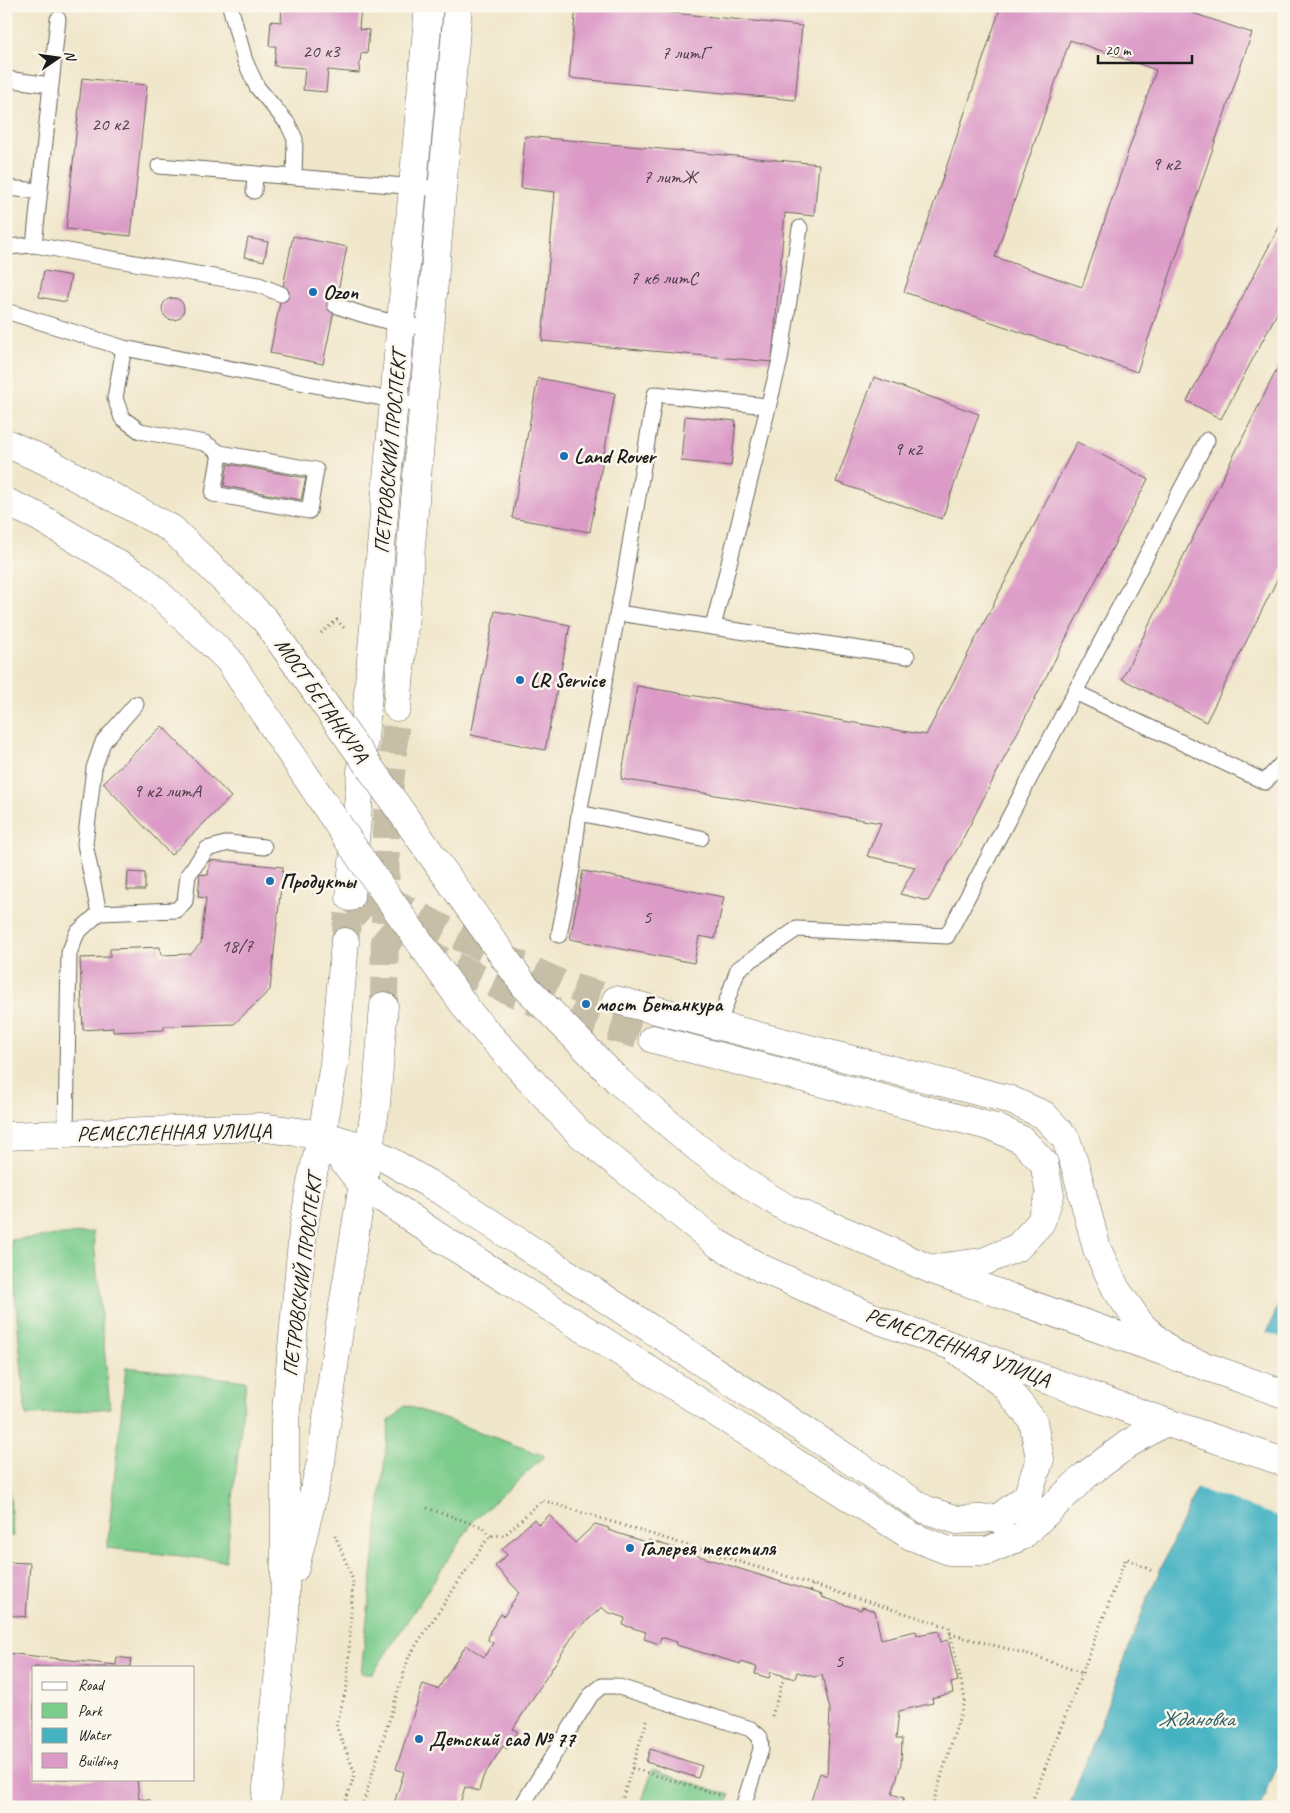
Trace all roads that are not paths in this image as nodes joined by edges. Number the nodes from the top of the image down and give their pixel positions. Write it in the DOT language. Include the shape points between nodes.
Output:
graph roads {
  1 [pos="230,6"];
  2 [pos="429,6"];
  3 [pos="458,6"];
  4 [pos="58,19"];
  5 [pos="6,79"];
  6 [pos="51,85"];
  7 [pos="159,166"];
  8 [pos="255,174"];
  9 [pos="294,177"];
  10 [pos="414,187"];
  11 [pos="6,188"];
  12 [pos="442,189"];
  13 [pos="40,191"];
  14 [pos="254,191"];
  15 [pos="800,228"];
  16 [pos="34,246"];
  17 [pos="6,247"];
  18 [pos="281,294"];
  19 [pos="335,305"];
  20 [pos="6,311"];
  21 [pos="401,326"];
  22 [pos="430,328"];
  23 [pos="124,348"];
  24 [pos="395,400"];
  25 [pos="423,406"];
  26 [pos="767,406"];
  27 [pos="1207,440"];
  28 [pos="6,443"];
  29 [pos="220,453"];
  30 [pos="6,502"];
  31 [pos="618,613"];
  32 [pos="713,627"];
  33 [pos="907,656"];
  34 [pos="1075,692"];
  35 [pos="136,704"];
  36 [pos="397,707"];
  37 [pos="1284,761"];
  38 [pos="579,813"];
  39 [pos="702,838"];
  40 [pos="264,847"];
  41 [pos="350,897"];
  42 [pos="99,913"];
  43 [pos="559,936"];
  44 [pos="345,942"];
  45 [pos="616,1000"];
  46 [pos="384,1006"];
  47 [pos="720,1027"];
  48 [pos="654,1039"];
  49 [pos="66,1133"];
  50 [pos="322,1135"];
  51 [pos="6,1136"];
  52 [pos="369,1149"];
  53 [pos="363,1185"];
  54 [pos="930,1269"];
  55 [pos="949,1344"];
  56 [pos="1176,1356"];
  57 [pos="1284,1394"];
  58 [pos="1164,1422"];
  59 [pos="1284,1462"];
  60 [pos="285,1611"];
  61 [pos="744,1805"];
  62 [pos="264,1807"];
  63 [pos="521,1807"];
  1 -- 9 [label="lane" via="245,60 257,87 288,124 295,139"];
  2 -- 10 [label="street, ПЕТРОВСКИЙ ПРОСПЕКТ"];
  3 -- 12 [label="street, ПЕТРОВСКИЙ ПРОСПЕКТ"];
  4 -- 6 [label="lane"];
  5 -- 6 [label="lane"];
  6 -- 13 [label="lane"];
  7 -- 8 [label="lane"];
  8 -- 9 [label="lane"];
  8 -- 14 [label="lane"];
  9 -- 10 [label="lane"];
  10 -- 12 [label="lane"];
  10 -- 21 [label="street, ПЕТРОВСКИЙ ПРОСПЕКТ"];
  11 -- 13 [label="lane"];
  12 -- 22 [label="street, ПЕТРОВСКИЙ ПРОСПЕКТ"];
  13 -- 16 [label="lane"];
  15 -- 26 [label="lane" via="780,360"];
  16 -- 17 [label="lane"];
  16 -- 18 [label="lane" via="259,285"];
  19 -- 21 [label="lane"];
  20 -- 23 [label="lane"];
  21 -- 22 [label="lane"];
  21 -- 24 [label="street, ПЕТРОВСКИЙ ПРОСПЕКТ"];
  22 -- 25 [label="street, ПЕТРОВСКИЙ ПРОСПЕКТ"];
  23 -- 24 [label="lane"];
  23 -- 29 [label="lane" via="115,398 122,418 140,431 205,443"];
  24 -- 25 [label="lane"];
  24 -- 41 [label="street, ПЕТРОВСКИЙ ПРОСПЕКТ"];
  25 -- 36 [label="street, ПЕТРОВСКИЙ ПРОСПЕКТ"];
  26 -- 31 [label="lane" via="655,394"];
  26 -- 32 [label="lane"];
  27 -- 34 [label="lane"];
  28 -- 54 [label="street, МОСТ БЕТАНКУРА, bridge" via="172,529 266,620 524,985 618,1081 699,1149 788,1209"];
  29 -- 29 [label="lane" via="316,470 309,511 213,494"];
  30 -- 55 [label="street, РЕМЕСЛЕННАЯ УЛИЦА, bridge" via="37,516 143,579 228,659 361,859 472,1016 578,1132 718,1244 829,1299"];
  31 -- 32 [label="lane"];
  31 -- 38 [label="lane"];
  32 -- 33 [label="lane"];
  34 -- 37 [label="lane" via="1265,782"];
  34 -- 47 [label="lane" via="947,936 797,930 738,969"];
  35 -- 42 [label="lane" via="103,742 94,768 85,844"];
  38 -- 39 [label="lane"];
  38 -- 43 [label="lane"];
  40 -- 42 [label="lane" via="228,843 207,849 188,874 185,901 177,910"];
  42 -- 49 [label="lane" via="77,932 69,953"];
  44 -- 50 [label="street, ПЕТРОВСКИЙ ПРОСПЕКТ" via="334,1064"];
  45 -- 47 [label="street"];
  46 -- 52 [label="street, ПЕТРОВСКИЙ ПРОСПЕКТ"];
  47 -- 56 [label="street" via="1008,1099 1044,1115 1066,1139 1097,1249 1116,1289 1141,1325"];
  48 -- 54 [label="street" via="996,1128 1022,1140 1044,1163 1050,1195 1041,1222 1018,1247 983,1262"];
  49 -- 50 [label="street, РЕМЕСЛЕННАЯ УЛИЦА" via="259,1127"];
  49 -- 51 [label="street, РЕМЕСЛЕННАЯ УЛИЦА"];
  50 -- 52 [label="street, РЕМЕСЛЕННАЯ УЛИЦА"];
  50 -- 53 [label="street"];
  50 -- 60 [label="street, ПЕТРОВСКИЙ ПРОСПЕКТ" via="303,1231 285,1422"];
  52 -- 53 [label="street, ПЕТРОВСКИЙ ПРОСПЕКТ"];
  52 -- 55 [label="street, РЕМЕСЛЕННАЯ УЛИЦА" via="448,1195 924,1510 958,1520 998,1518 1027,1497 1040,1459 1033,1421 1004,1385"];
  53 -- 58 [label="street" via="439,1237 910,1536 949,1551 987,1551 1022,1536 1086,1475"];
  53 -- 60 [label="street, ПЕТРОВСКИЙ ПРОСПЕКТ" via="321,1462"];
  54 -- 56 [label="street"];
  55 -- 58 [label="street, РЕМЕСЛЕННАЯ УЛИЦА"];
  56 -- 57 [label="street"];
  58 -- 59 [label="street, РЕМЕСЛЕННАЯ УЛИЦА"];
  60 -- 62 [label="street, ПЕТРОВСКИЙ ПРОСПЕКТ"];
  61 -- 63 [label="lane" via="761,1749 760,1737 751,1729 616,1686 602,1686 591,1695"];
}
